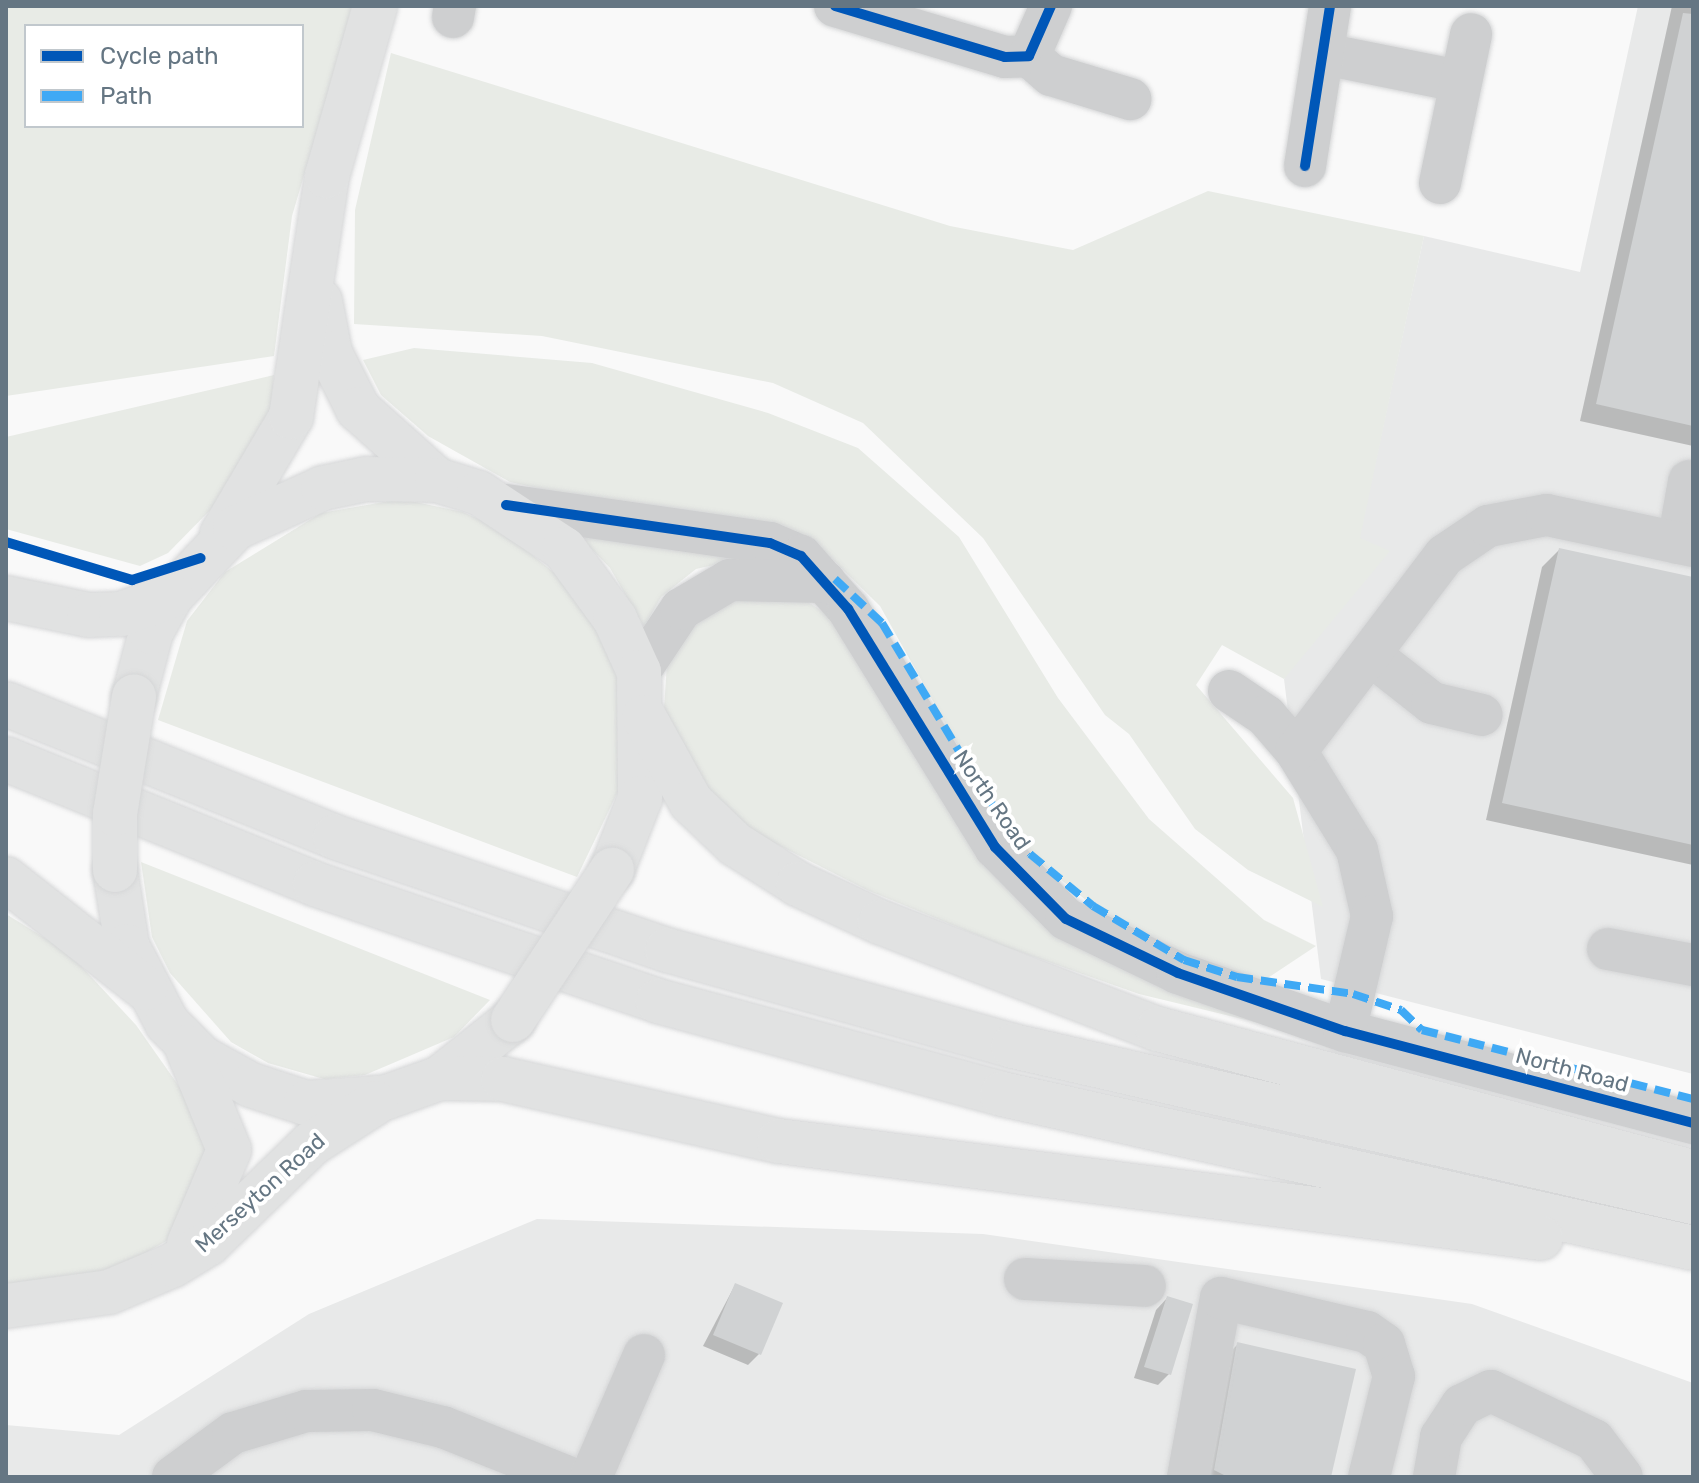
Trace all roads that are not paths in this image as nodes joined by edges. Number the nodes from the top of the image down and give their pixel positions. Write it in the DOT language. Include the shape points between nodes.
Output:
graph roads {
  1 [pos="375,6"];
  2 [pos="835,6"];
  3 [pos="1051,6"];
  4 [pos="1330,6"];
  5 [pos="1471,34"];
  6 [pos="1324,54"];
  7 [pos="1029,56"];
  8 [pos="1459,81"];
  9 [pos="1130,99"];
  10 [pos="1305,166"];
  11 [pos="1440,183"];
  12 [pos="315,299"];
  13 [pos="437,480"];
  14 [pos="1689,481"];
  15 [pos="506,505"];
  16 [pos="219,540"];
  17 [pos="1685,545"];
  18 [pos="825,582"];
  19 [pos="171,596"];
  20 [pos="6,598"];
  21 [pos="1372,656"];
  22 [pos="639,672"];
  23 [pos="1229,691"];
  24 [pos="6,704"];
  25 [pos="1482,715"];
  26 [pos="644,717"];
  27 [pos="1296,751"];
  28 [pos="6,759"];
  29 [pos="6,879"];
  30 [pos="1608,949"];
  31 [pos="1693,965"];
  32 [pos="145,988"];
  33 [pos="1345,1031"];
  34 [pos="184,1040"];
  35 [pos="440,1078"];
  36 [pos="387,1097"];
  37 [pos="1693,1123"];
  38 [pos="1693,1172"];
  39 [pos="1693,1202"];
  40 [pos="1693,1248"];
  41 [pos="1693,1255"];
  42 [pos="173,1265"];
  43 [pos="1025,1279"];
  44 [pos="1145,1286"];
  45 [pos="6,1306"];
  46 [pos="644,1355"];
  47 [pos="173,1477"];
  48 [pos="568,1477"];
  49 [pos="591,1477"];
  50 [pos="1188,1477"];
  51 [pos="1369,1477"];
  52 [pos="1434,1477"];
  53 [pos="1622,1477"];
  1 -- 12 [label="main road" via="327,176"];
  2 -- 7 [label="street" via="1005,57"];
  3 -- 7 [label="street"];
  4 -- 6 [label="street"];
  5 -- 8 [label="street"];
  6 -- 8 [label="street"];
  6 -- 10 [label="street"];
  7 -- 9 [label="street" via="1051,75"];
  8 -- 11 [label="street"];
  12 -- 13 [label="main road" via="343,385 377,429"];
  12 -- 16 [label="main road" via="298,393 275,451"];
  13 -- 15 [label="main road"];
  13 -- 16 [label="main road" via="323,488"];
  14 -- 17 [label="street"];
  15 -- 18 [label="street, North Road" via="770,543 801,556"];
  15 -- 22 [label="main road" via="591,580"];
  16 -- 19 [label="main road"];
  17 -- 21 [label="street" via="1547,515 1488,526 1445,555"];
  18 -- 22 [label="street" via="730,580 681,609"];
  18 -- 33 [label="street, North Road" via="995,847 1066,919 1178,973"];
  19 -- 20 [label="main road" via="121,614 89,615"];
  19 -- 32 [label="main road, bridge" via="151,632 134,697 115,814 115,870 127,946"];
  21 -- 25 [label="street" via="1432,703"];
  21 -- 27 [label="street"];
  22 -- 26 [label="main road"];
  23 -- 27 [label="street" via="1266,716"];
  24 -- 39 [label="main road" via="335,837 667,950 1013,1046"];
  26 -- 35 [label="main road, bridge" via="640,798 612,870 513,1020"];
  26 -- 38 [label="main road" via="691,802 735,844 798,884 880,922 1158,1029"];
  27 -- 33 [label="street" via="1357,850 1372,916"];
  28 -- 40 [label="main road" via="315,884 658,1001 1002,1094"];
  29 -- 32 [label="main road"];
  30 -- 31 [label="street"];
  32 -- 34 [label="main road"];
  33 -- 37 [label="street, North Road"];
  34 -- 36 [label="main road" via="251,1085 306,1103"];
  34 -- 42 [label="main road, Merseyton Road" via="229,1150 203,1224"];
  35 -- 36 [label="main road"];
  35 -- 41 [label="main road" via="503,1079 779,1141 1247,1206"];
  36 -- 42 [label="main road, Merseyton Road" via="311,1144 209,1243"];
  42 -- 45 [label="main road, Merseyton Road" via="109,1292"];
  43 -- 44 [label="street"];
  46 -- 49 [label="street"];
  47 -- 48 [label="street" via="233,1433 306,1411 373,1410 443,1427"];
  50 -- 51 [label="street" via="1221,1298 1367,1332 1384,1344 1394,1376"];
  52 -- 53 [label="street" via="1441,1437 1462,1405 1491,1391 1594,1440"];
}
